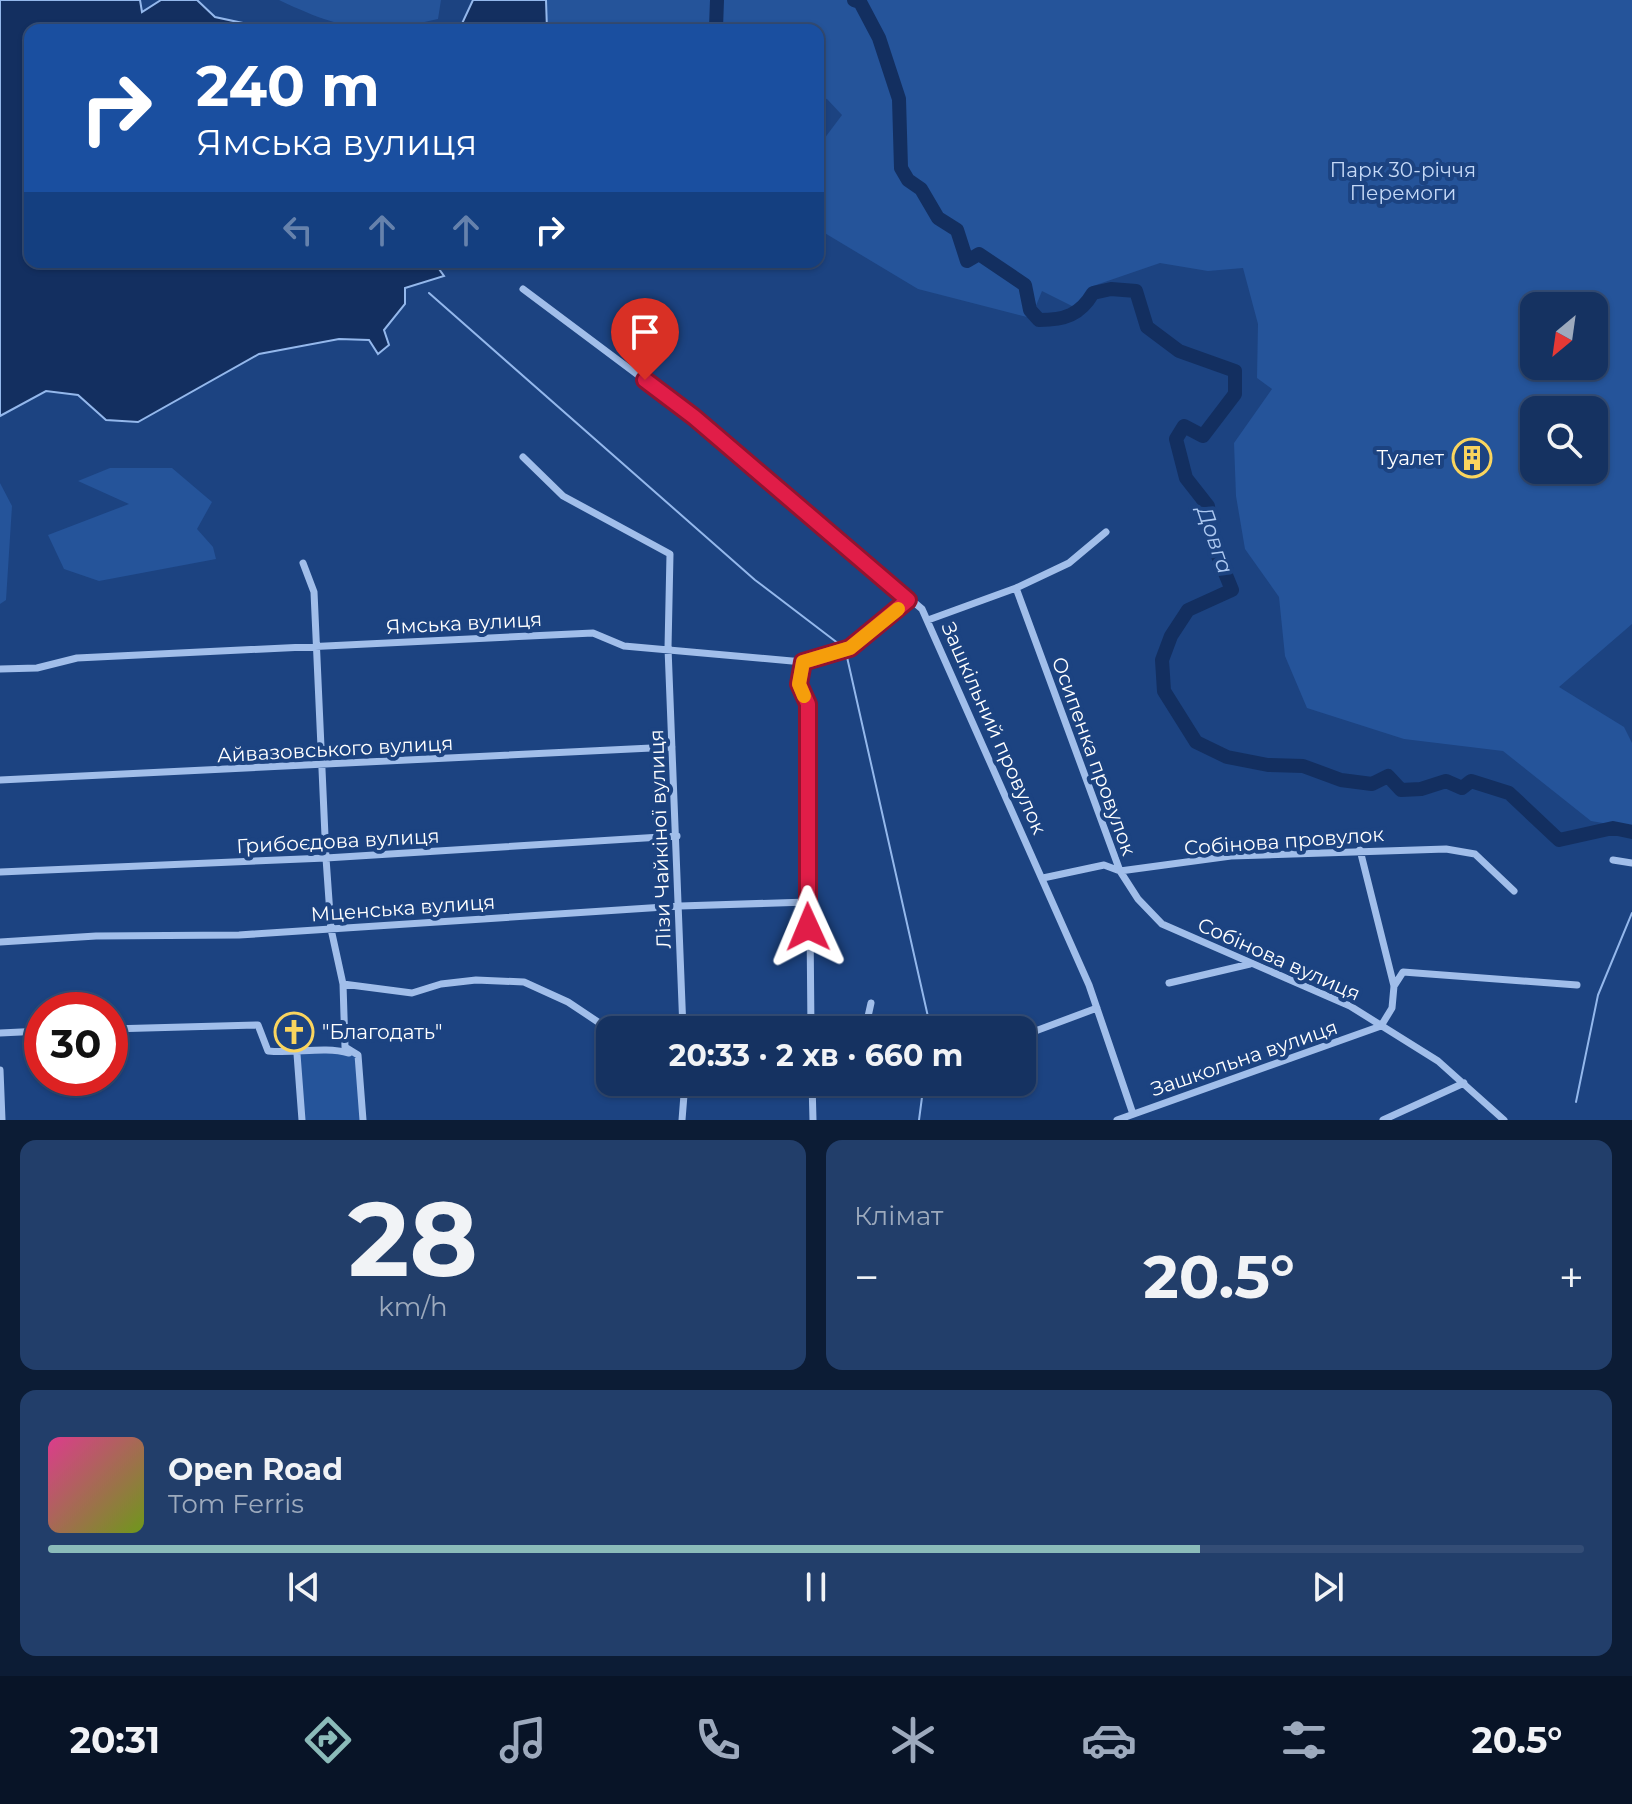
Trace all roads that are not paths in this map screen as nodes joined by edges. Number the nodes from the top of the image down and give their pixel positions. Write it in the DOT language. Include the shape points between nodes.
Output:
graph roads {
  1 [pos="523,289"];
  2 [pos="523,457"];
  3 [pos="1106,532"];
  4 [pos="303,563"];
  5 [pos="1016,588"];
  6 [pos="908,600"];
  7 [pos="928,620"];
  8 [pos="317,646"];
  9 [pos="668,648"];
  10 [pos="803,662"];
  11 [pos="0,669"];
  12 [pos="672,747"];
  13 [pos="322,766"];
  14 [pos="0,780"];
  15 [pos="677,836"];
  16 [pos="1360,850"];
  17 [pos="326,858"];
  18 [pos="1613,860"];
  19 [pos="1632,863"];
  20 [pos="1120,871"];
  21 [pos="0,872"];
  22 [pos="1043,878"];
  23 [pos="1514,891"];
  24 [pos="808,902"];
  25 [pos="680,906"];
  26 [pos="1162,924"];
  27 [pos="331,929"];
  28 [pos="0,942"];
  29 [pos="1252,963"];
  30 [pos="1169,983"];
  31 [pos="343,984"];
  32 [pos="1577,985"];
  33 [pos="1394,986"];
  34 [pos="871,1003"];
  35 [pos="1097,1008"];
  36 [pos="683,1016"];
  37 [pos="811,1016"];
  38 [pos="868,1016"];
  39 [pos="596,1021"];
  40 [pos="1381,1026"];
  41 [pos="128,1029"];
  42 [pos="1036,1031"];
  43 [pos="24,1032"];
  44 [pos="0,1033"];
  45 [pos="297,1054"];
  46 [pos="358,1055"];
  47 [pos="0,1070"];
  48 [pos="1464,1083"];
  49 [pos="684,1096"];
  50 [pos="812,1096"];
  51 [pos="1133,1114"];
  52 [pos="2,1120"];
  53 [pos="302,1120"];
  54 [pos="363,1120"];
  55 [pos="682,1120"];
  56 [pos="813,1120"];
  57 [pos="1117,1120"];
  58 [pos="1383,1120"];
  59 [pos="1504,1120"];
  1 -- 6 [label="street, Зашкільний провулок" via="694,417"];
  2 -- 9 [label="street, Лізи Чайкіної вулиця" via="563,496 670,554"];
  3 -- 5 [label="street" via="1069,563"];
  4 -- 8 [label="street" via="314,592"];
  5 -- 7 [label="street"];
  5 -- 20 [label="street, Осипенка провулок"];
  6 -- 7 [label="street, Зашкільний провулок"];
  6 -- 10 [label="street, Ямська вулиця" via="850,648"];
  7 -- 22 [label="street, Зашкільний провулок"];
  8 -- 9 [label="street, Ямська вулиця" via="593,633 624,646"];
  8 -- 11 [label="street, Ямська вулиця" via="77,658 37,668"];
  8 -- 13 [label="street"];
  9 -- 10 [label="street, Ямська вулиця"];
  9 -- 12 [label="street, Лізи Чайкіної вулиця"];
  10 -- 24 [label="street" via="799,684 808,704"];
  12 -- 13 [label="street, Айвазовського вулиця"];
  12 -- 15 [label="street, Лізи Чайкіної вулиця"];
  13 -- 14 [label="street, Айвазовського вулиця"];
  13 -- 17 [label="street"];
  15 -- 17 [label="street, Грибоєдова вулиця"];
  15 -- 25 [label="street, Лізи Чайкіної вулиця"];
  16 -- 20 [label="street, Собінова провулок" via="1231,856"];
  16 -- 23 [label="street, Собінова провулок" via="1475,854"];
  16 -- 33 [label="street"];
  17 -- 21 [label="street, Грибоєдова вулиця"];
  17 -- 27 [label="street"];
  18 -- 19 [label="street"];
  20 -- 22 [label="street, Собінова провулок" via="1104,865"];
  20 -- 26 [label="street, Осипенка провулок"];
  22 -- 35 [label="street, Зашкільний провулок"];
  24 -- 25 [label="street, Мценська вулиця"];
  24 -- 37 [label="street"];
  25 -- 27 [label="street, Мценська вулиця"];
  25 -- 36 [label="street, Лізи Чайкіної вулиця"];
  26 -- 29 [label="street, Собінова вулиця"];
  27 -- 28 [label="street, Мценська вулиця"];
  27 -- 31 [label="street"];
  29 -- 30 [label="street"];
  29 -- 40 [label="street, Собінова вулиця" via="1350,1006"];
  31 -- 39 [label="street" via="392,994 476,980 524,982"];
  31 -- 46 [label="street" via="345,1047"];
  32 -- 33 [label="street" via="1403,972"];
  33 -- 40 [label="street" via="1392,1008"];
  34 -- 38 [label="street"];
  35 -- 42 [label="street"];
  35 -- 51 [label="street, Зашкільний провулок"];
  40 -- 48 [label="street"];
  40 -- 51 [label="street, Зашкольна вулиця"];
  41 -- 45 [label="street" via="258,1025 268,1051"];
  43 -- 44 [label="street"];
  45 -- 46 [label="street" via="332,1049"];
  45 -- 53 [label="street"];
  46 -- 54 [label="street"];
  47 -- 52 [label="street"];
  48 -- 58 [label="street"];
  48 -- 59 [label="street"];
  49 -- 55 [label="street"];
  50 -- 56 [label="street"];
  51 -- 57 [label="street, Зашкольна вулиця"];
}
